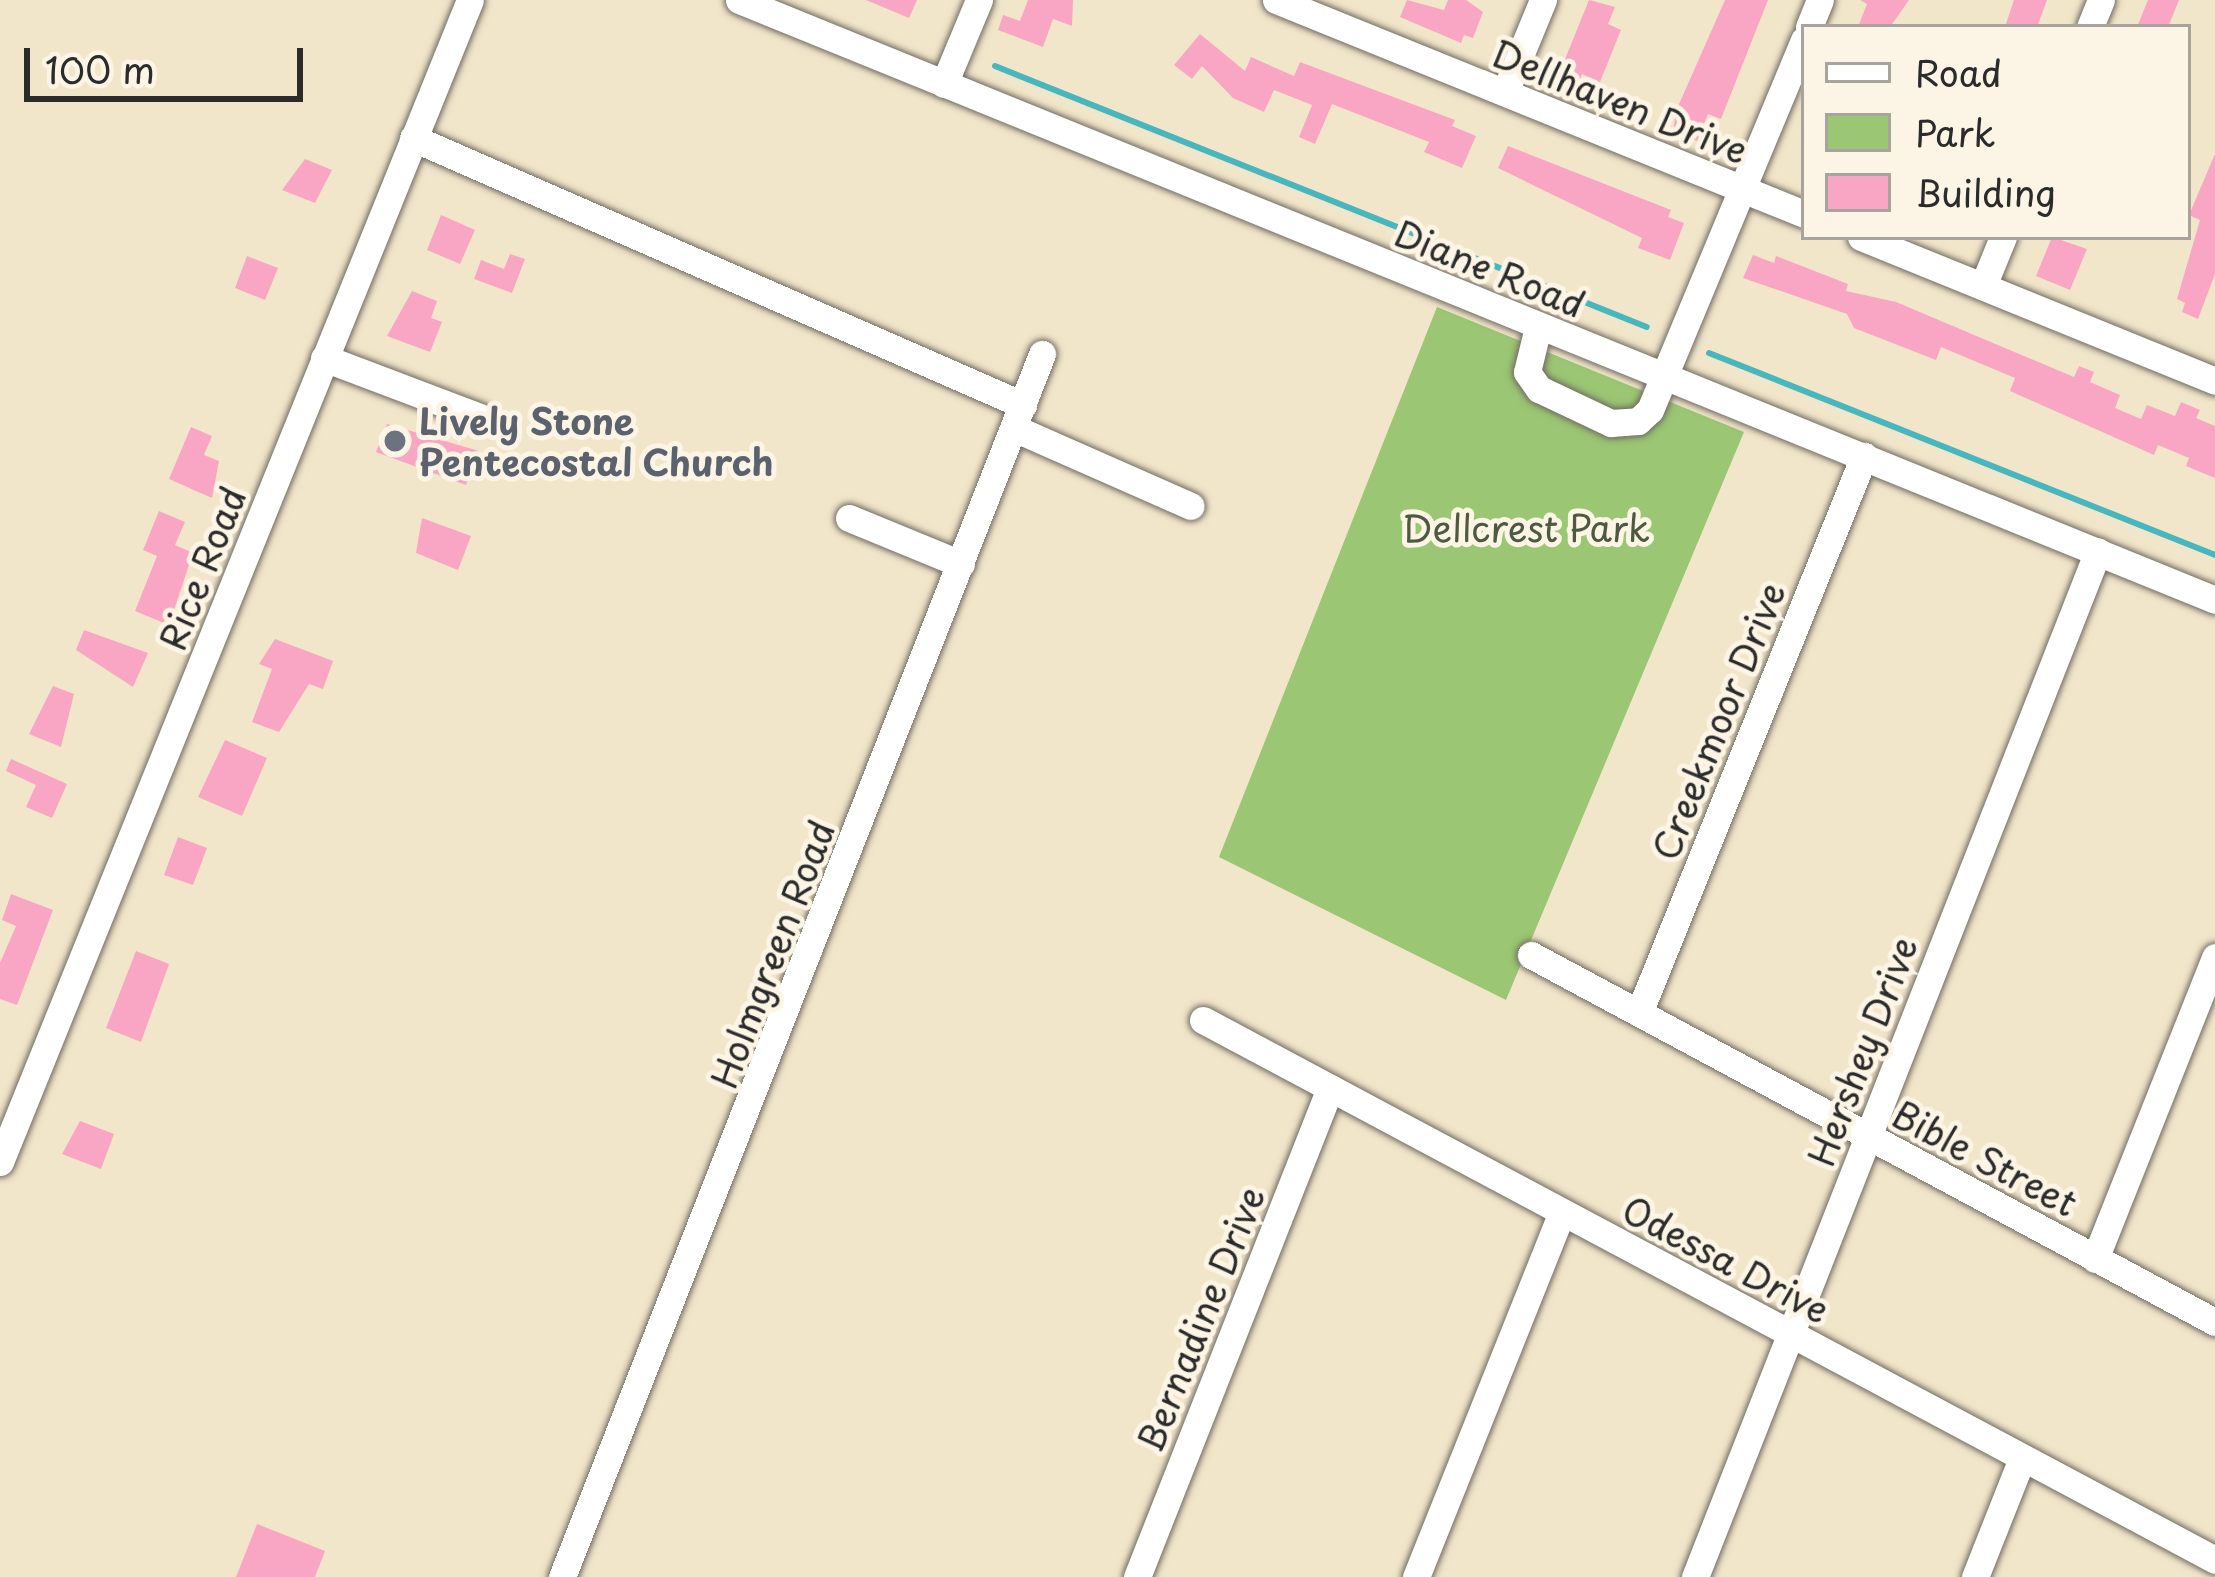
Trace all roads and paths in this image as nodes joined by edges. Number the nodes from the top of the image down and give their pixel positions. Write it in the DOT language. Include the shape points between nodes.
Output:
graph roads {
  1 [pos="470,0"];
  2 [pos="739,0"];
  3 [pos="979,0"];
  4 [pos="1276,0"];
  5 [pos="1543,0"];
  6 [pos="1801,47"];
  7 [pos="944,84"];
  8 [pos="1504,92"];
  9 [pos="413,138"];
  10 [pos="1742,190"];
  11 [pos="1801,213"];
  12 [pos="1868,240"];
  13 [pos="2002,240"];
  14 [pos="1983,286"];
  15 [pos="1538,327"];
  16 [pos="1042,354"];
  17 [pos="325,358"];
  18 [pos="1666,379"];
  19 [pos="2215,381"];
  20 [pos="1018,416"];
  21 [pos="480,417"];
  22 [pos="1864,456"];
  23 [pos="1191,506"];
  24 [pos="849,518"];
  25 [pos="2098,551"];
  26 [pos="961,564"];
  27 [pos="2215,600"];
  28 [pos="1531,955"];
  29 [pos="2215,957"];
  30 [pos="1639,1013"];
  31 [pos="1203,1020"];
  32 [pos="1330,1088"];
  33 [pos="1868,1136"];
  34 [pos="0,1162"];
  35 [pos="1562,1212"];
  36 [pos="2095,1258"];
  37 [pos="2215,1322"];
  38 [pos="1791,1334"];
  39 [pos="2023,1458"];
  40 [pos="2215,1561"];
  41 [pos="562,1577"];
  42 [pos="1137,1577"];
  43 [pos="1416,1577"];
  44 [pos="1695,1577"];
  45 [pos="1975,1577"];
  1 -- 9 [label="street, Rice Road"];
  2 -- 7 [label="street, Diane Road"];
  3 -- 7 [label="street"];
  4 -- 8 [label="street, Dellhaven Drive"];
  5 -- 8 [label="street"];
  6 -- 10 [label="street"];
  7 -- 15 [label="street, Diane Road"];
  8 -- 10 [label="street, Dellhaven Drive"];
  9 -- 17 [label="street, Rice Road"];
  9 -- 20 [label="street"];
  10 -- 11 [label="street, Dellhaven Drive"];
  10 -- 18 [label="street"];
  12 -- 14 [label="street"];
  13 -- 14 [label="street"];
  14 -- 19 [label="street"];
  15 -- 18 [label="street, Diane Road"];
  15 -- 18 [label="street" via="1528,357 1532,383 1611,423 1637,421"];
  16 -- 20 [label="street, Holmgreen Road"];
  17 -- 21 [label="street"];
  17 -- 34 [label="street, Rice Road"];
  18 -- 22 [label="street, Diane Road"];
  20 -- 23 [label="street"];
  20 -- 26 [label="street, Holmgreen Road"];
  22 -- 25 [label="street, Diane Road"];
  22 -- 30 [label="street, Creekmoor Drive"];
  24 -- 26 [label="street"];
  25 -- 27 [label="street, Diane Road"];
  25 -- 33 [label="street, Hershey Drive"];
  26 -- 41 [label="street, Holmgreen Road"];
  28 -- 30 [label="street, Bible Street"];
  29 -- 36 [label="street"];
  30 -- 33 [label="street, Bible Street"];
  31 -- 32 [label="street, Odessa Drive"];
  32 -- 35 [label="street, Odessa Drive"];
  32 -- 42 [label="street, Bernadine Drive"];
  33 -- 36 [label="street, Bible Street"];
  33 -- 38 [label="street, Hershey Drive"];
  35 -- 38 [label="street, Odessa Drive"];
  35 -- 43 [label="street"];
  36 -- 37 [label="street, Bible Street"];
  38 -- 39 [label="street, Odessa Drive"];
  38 -- 44 [label="street, Hershey Drive"];
  39 -- 40 [label="street, Odessa Drive"];
  39 -- 45 [label="street"];
}
